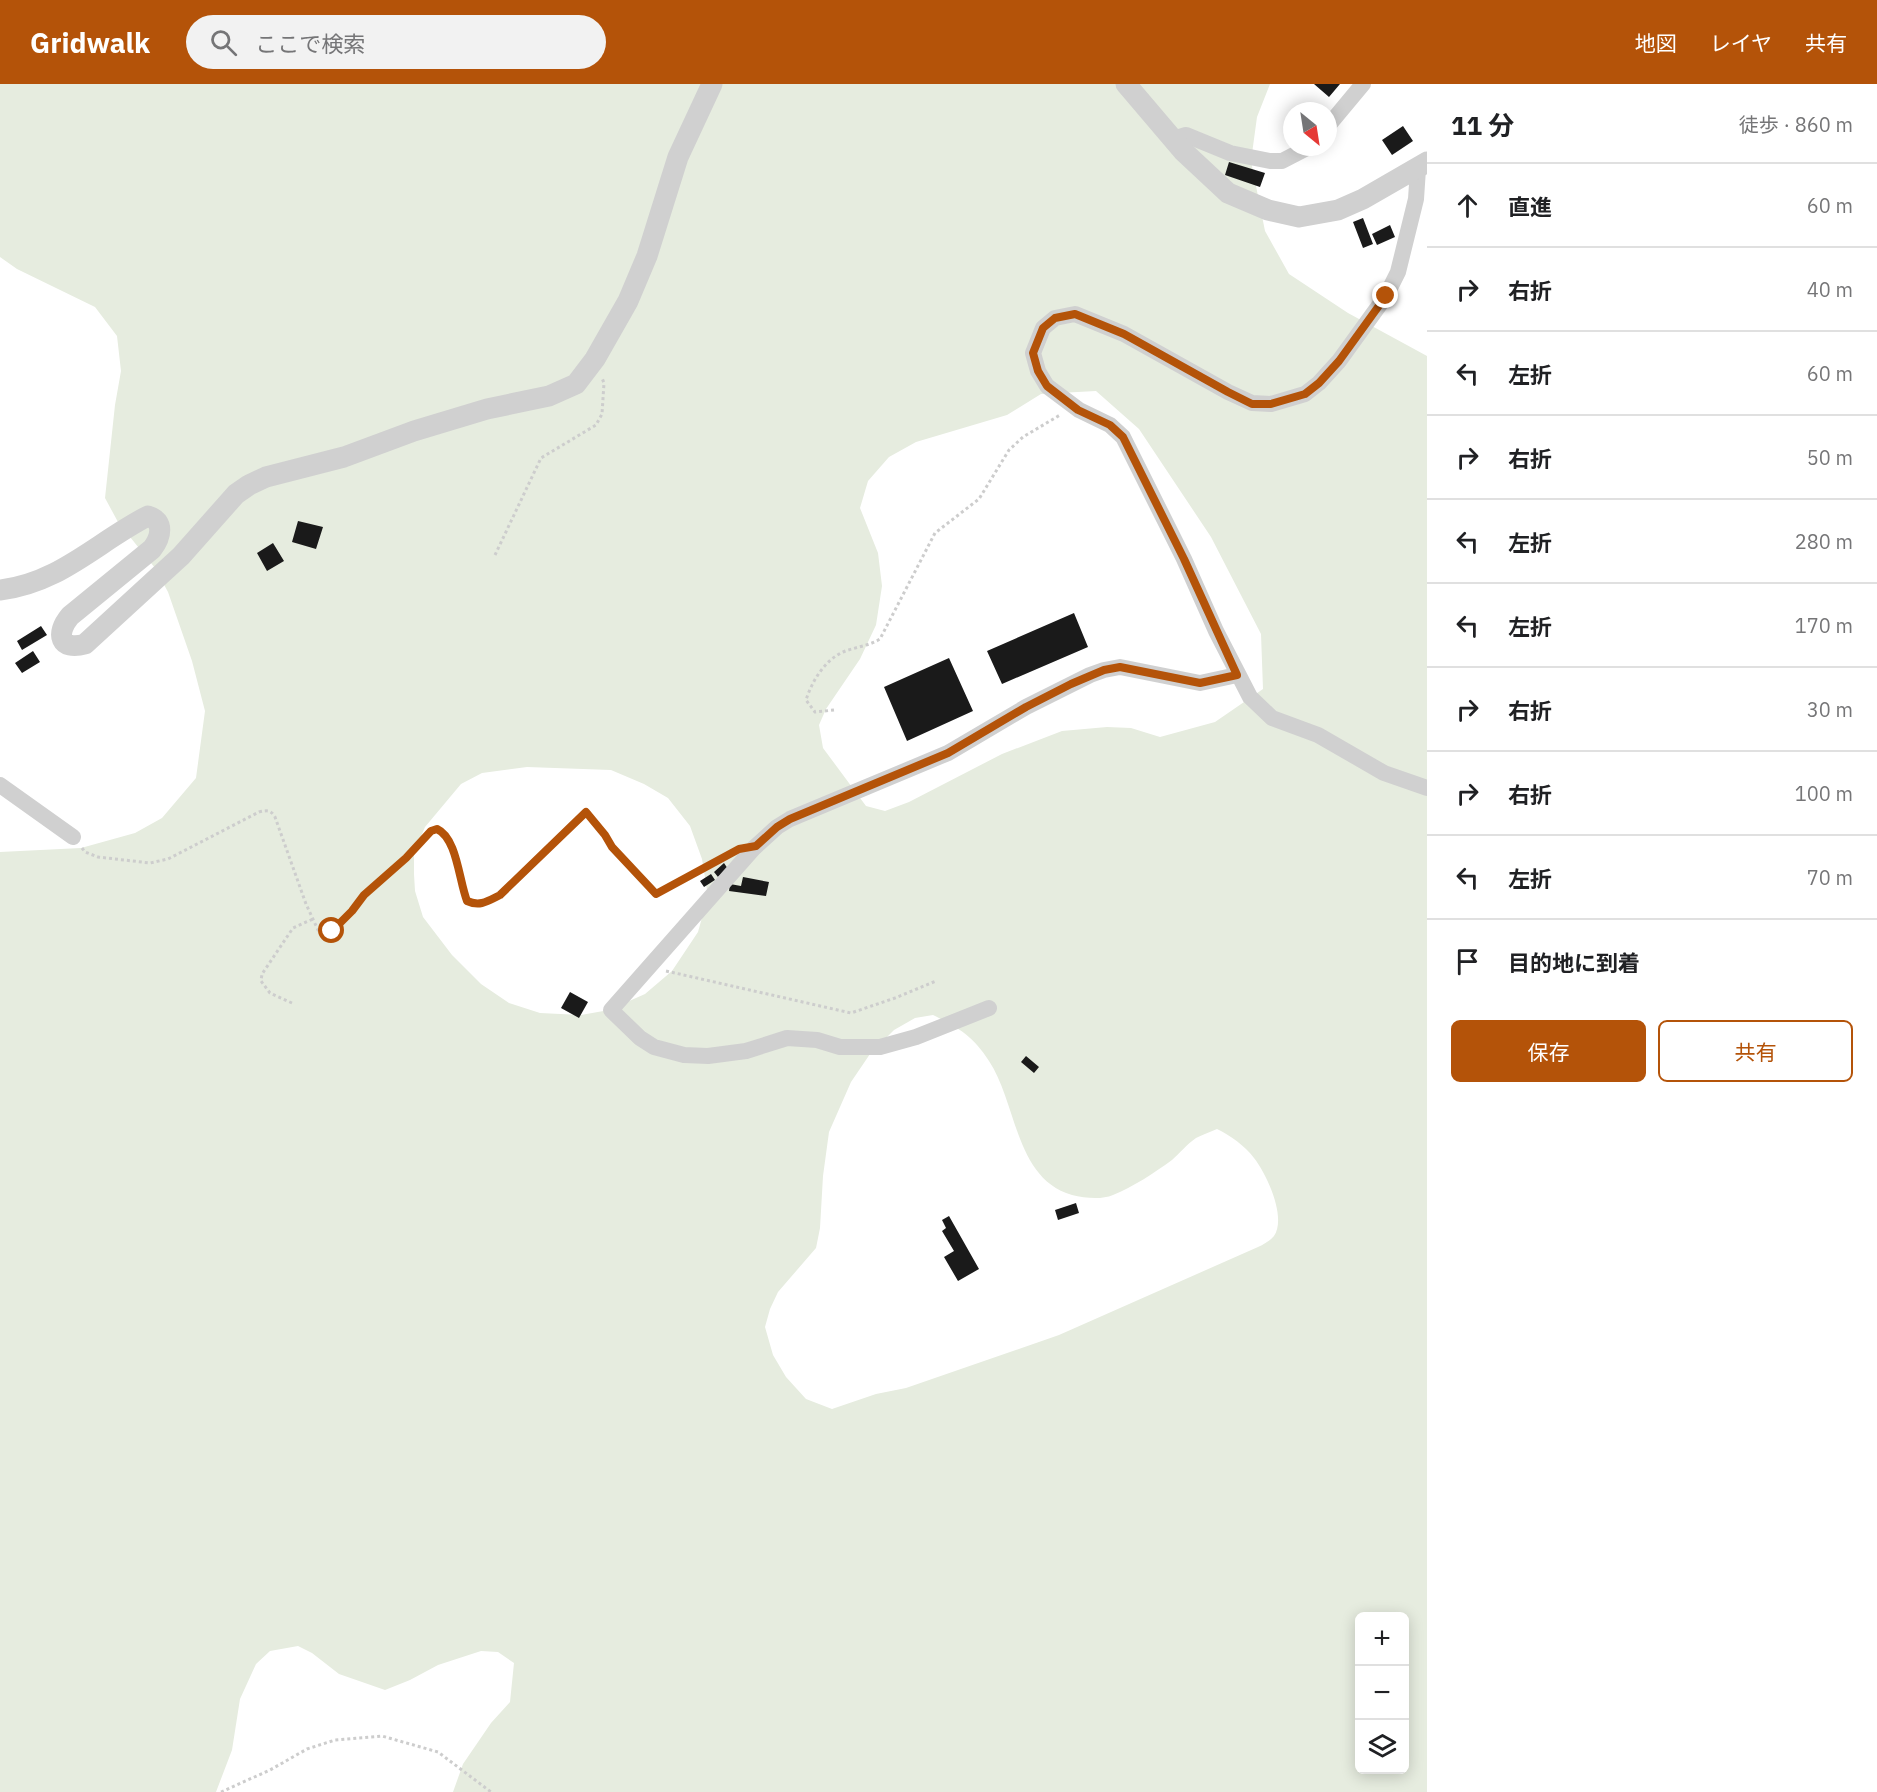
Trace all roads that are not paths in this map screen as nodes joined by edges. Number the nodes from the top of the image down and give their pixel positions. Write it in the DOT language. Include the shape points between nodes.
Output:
graph roads {
  1 [pos="712,84"];
  2 [pos="1126,84"];
  3 [pos="1363,84"];
  4 [pos="1337,115"];
  5 [pos="1173,139"];
  6 [pos="1292,156"];
  7 [pos="1422,166"];
  8 [pos="0,590"];
  9 [pos="1237,675"];
  10 [pos="0,785"];
  11 [pos="1427,788"];
  12 [pos="73,837"];
  13 [pos="989,1008"];
  1 -- 8 [label="street" via="678,157 632,292 595,359 576,384 549,396 487,409 249,485 236,494 181,556 85,644 72,646 65,641 62,626 152,549 160,535 152,517 133,523 44,580"];
  2 -- 5 [label="street"];
  3 -- 4 [label="street"];
  5 -- 6 [label="street" via="1186,135 1230,153 1270,161"];
  5 -- 7 [label="street" via="1228,193 1268,210 1299,217 1338,210"];
  7 -- 9 [label="street" via="1398,272 1386,296 1339,361 1305,394 1271,404 1252,404 1124,334 1075,314 1055,318 1043,328 1033,353 1047,386 1123,437"];
  9 -- 11 [label="street" via="1250,697 1272,718 1318,735 1384,773"];
  9 -- 13 [label="street" via="1200,683 1120,667 1104,670 1026,707 948,753 790,819 754,848 611,1010 654,1047 708,1056 746,1052 787,1038 817,1040 840,1047 880,1047"];
  10 -- 12 [label="street"];
}
